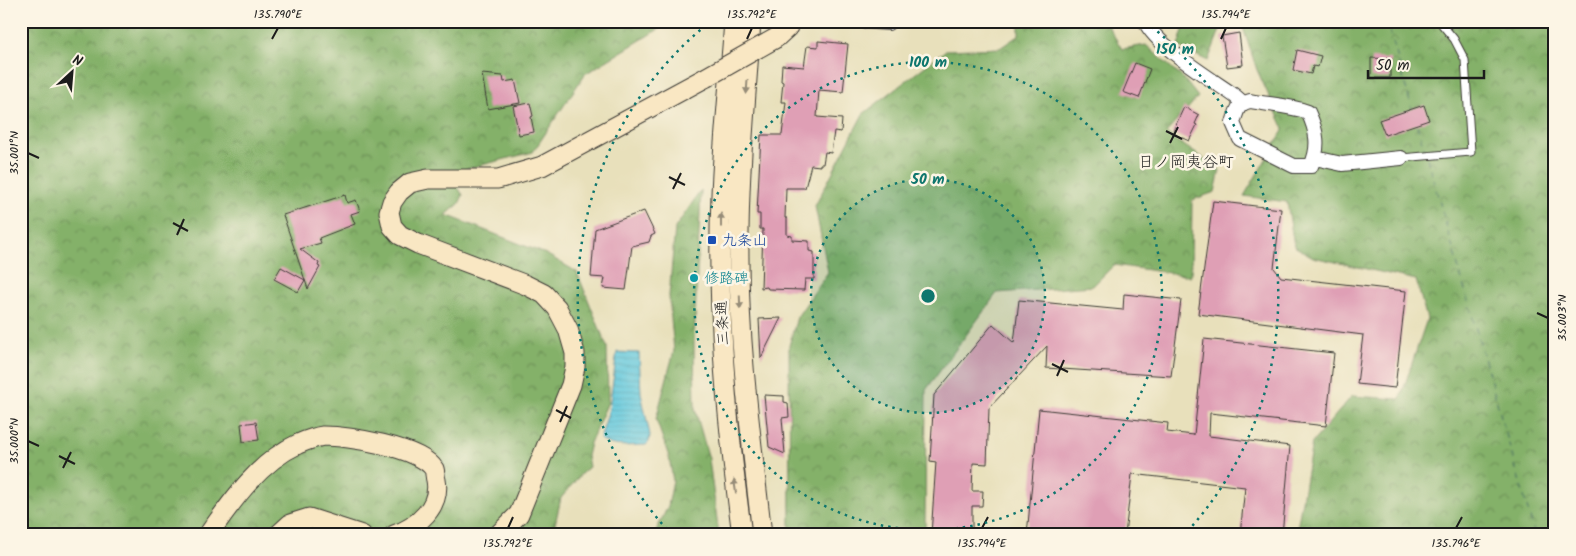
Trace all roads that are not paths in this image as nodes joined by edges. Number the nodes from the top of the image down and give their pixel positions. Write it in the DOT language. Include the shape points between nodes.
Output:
graph roads {
  1 [pos="734,21"];
  2 [pos="751,21"];
  3 [pos="790,21"];
  4 [pos="861,21"];
  5 [pos="1145,21"];
  6 [pos="1439,21"];
  7 [pos="888,23"];
  8 [pos="1242,103"];
  9 [pos="1315,158"];
  10 [pos="1401,158"];
  11 [pos="208,535"];
  12 [pos="278,535"];
  13 [pos="362,535"];
  14 [pos="394,535"];
  15 [pos="498,535"];
  16 [pos="742,535"];
  17 [pos="762,535"];
  16 -- 1 [label="street, 三条通, one-way" via="730,436 720,282 722,162"];
  2 -- 17 [label="street, 三条通, one-way" via="741,159 739,260 748,423"];
  3 -- 15 [label="street, bridge" via="776,38 542,166 498,179 428,179 410,183 392,202 389,212 392,226 400,234 427,248 544,294 557,308 568,329 575,353 571,385 519,514"];
  4 -- 7 [label="street"];
  5 -- 8 [label="street" via="1164,46"];
  6 -- 10 [label="lane" via="1465,60 1471,152"];
  8 -- 9 [label="street" via="1250,101 1308,112 1315,127"];
  8 -- 9 [label="street" via="1233,123 1240,139 1294,166 1312,166"];
  9 -- 10 [label="street" via="1342,164"];
  11 -- 14 [label="street" via="253,478 274,458 299,443 322,436 394,446 419,455 434,469 437,486 433,505 417,523"];
  12 -- 13 [label="street" via="290,524 309,518"];
}
